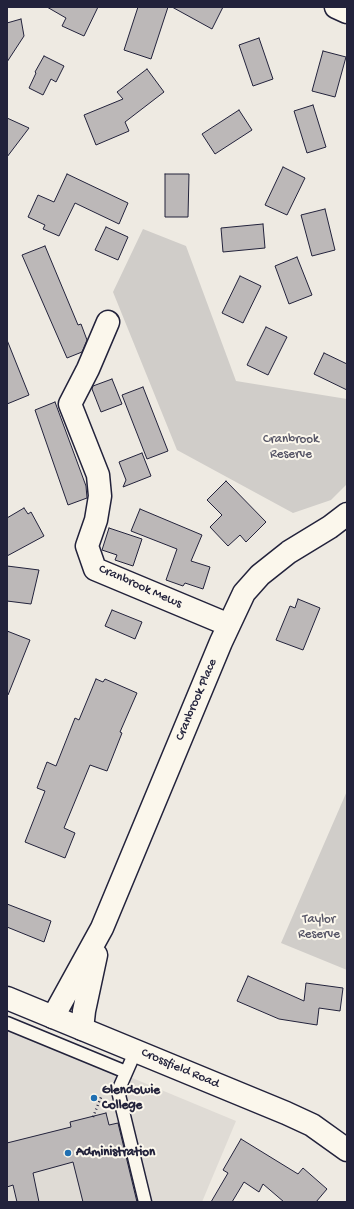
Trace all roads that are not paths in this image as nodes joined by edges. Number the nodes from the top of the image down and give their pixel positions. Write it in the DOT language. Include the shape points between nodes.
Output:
graph roads {
  1 [pos="336,7"];
  2 [pos="347,12"];
  3 [pos="108,322"];
  4 [pos="347,514"];
  5 [pos="230,625"];
  6 [pos="102,928"];
  7 [pos="7,998"];
  8 [pos="53,1017"];
  9 [pos="7,1023"];
  10 [pos="82,1029"];
  11 [pos="136,1050"];
  12 [pos="126,1072"];
  13 [pos="347,1150"];
  14 [pos="145,1202"];
  1 -- 2 [label="street"];
  3 -- 5 [label="street, Cranbrook Mews" via="70,404 98,475 100,496 96,520 87,546 95,569"];
  4 -- 5 [label="street, Cranbrook Place" via="288,552 260,575 244,593"];
  5 -- 6 [label="street, Cranbrook Place"];
  6 -- 8 [label="street, Cranbrook Place"];
  6 -- 10 [label="street, Cranbrook Place"];
  7 -- 8 [label="street, Crossfield Road"];
  8 -- 10 [label="street, Crossfield Road"];
  9 -- 12 [label="lane"];
  10 -- 11 [label="street, Crossfield Road"];
  11 -- 12 [label="lane"];
  11 -- 13 [label="street, Crossfield Road" via="312,1125"];
  12 -- 14 [label="lane" via="118,1091"];
}
